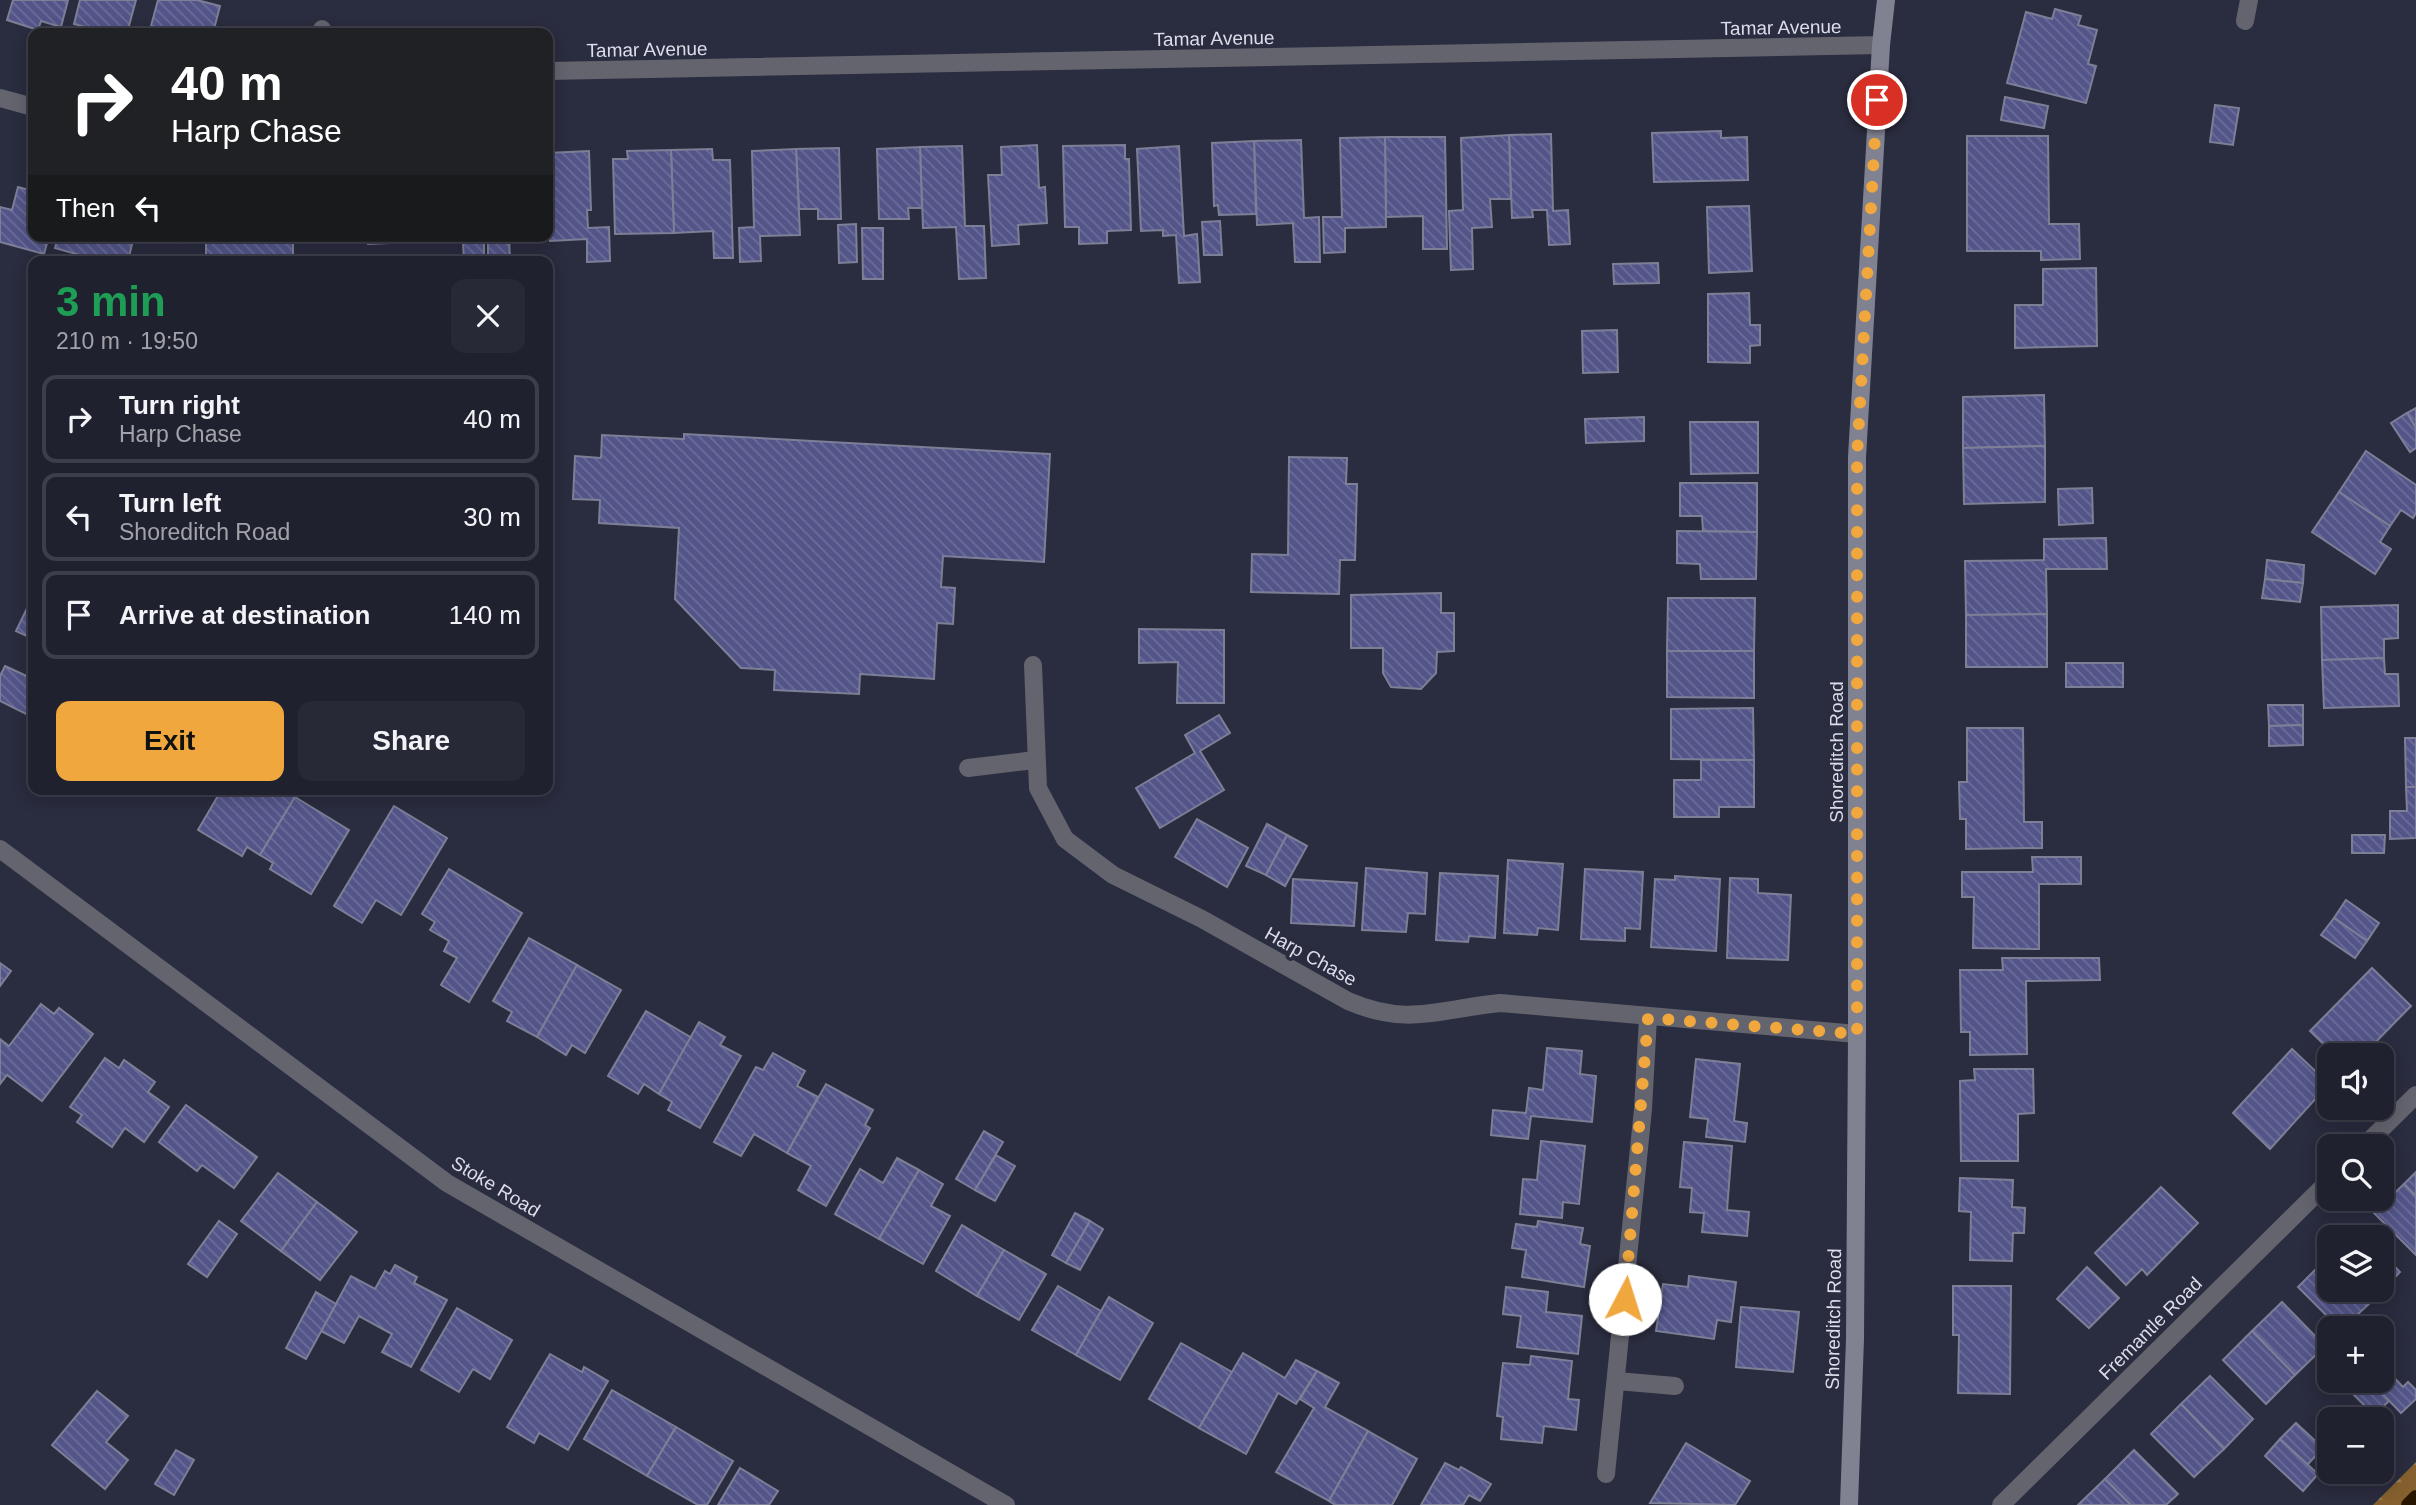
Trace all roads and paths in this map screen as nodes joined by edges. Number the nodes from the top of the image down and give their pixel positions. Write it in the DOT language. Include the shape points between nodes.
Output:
graph roads {
  1 [pos="1886,0"];
  2 [pos="2249,0"];
  3 [pos="2245,21"];
  4 [pos="1881,45"];
  5 [pos="553,71"];
  6 [pos="0,99"];
  7 [pos="28,106"];
  8 [pos="1033,665"];
  9 [pos="1035,760"];
  10 [pos="968,768"];
  11 [pos="0,849"];
  12 [pos="1648,1018"];
  13 [pos="1857,1034"];
  14 [pos="2416,1095"];
  15 [pos="2376,1134"];
  16 [pos="2317,1193"];
  17 [pos="1617,1381"];
  18 [pos="1675,1386"];
  19 [pos="1606,1474"];
  20 [pos="1006,1505"];
  21 [pos="1849,1505"];
  22 [pos="2001,1505"];
  1 -- 4 [label="main road, Shoreditch Road"];
  2 -- 3 [label="street"];
  4 -- 5 [label="street, Tamar Avenue"];
  4 -- 13 [label="main road, Shoreditch Road" via="1857,457"];
  6 -- 7 [label="street"];
  8 -- 9 [label="street, Harp Chase"];
  9 -- 10 [label="street"];
  9 -- 12 [label="street, Harp Chase" via="1038,788 1065,839 1113,875 1372,1011 1404,1017 1500,1003"];
  11 -- 20 [label="street, Stoke Road" via="447,1183"];
  12 -- 13 [label="street, Harp Chase"];
  12 -- 17 [label="street"];
  13 -- 21 [label="main road, Shoreditch Road"];
  14 -- 15 [label="street"];
  16 -- 22 [label="street, Fremantle Road"];
  17 -- 18 [label="street"];
  17 -- 19 [label="street"];
}
